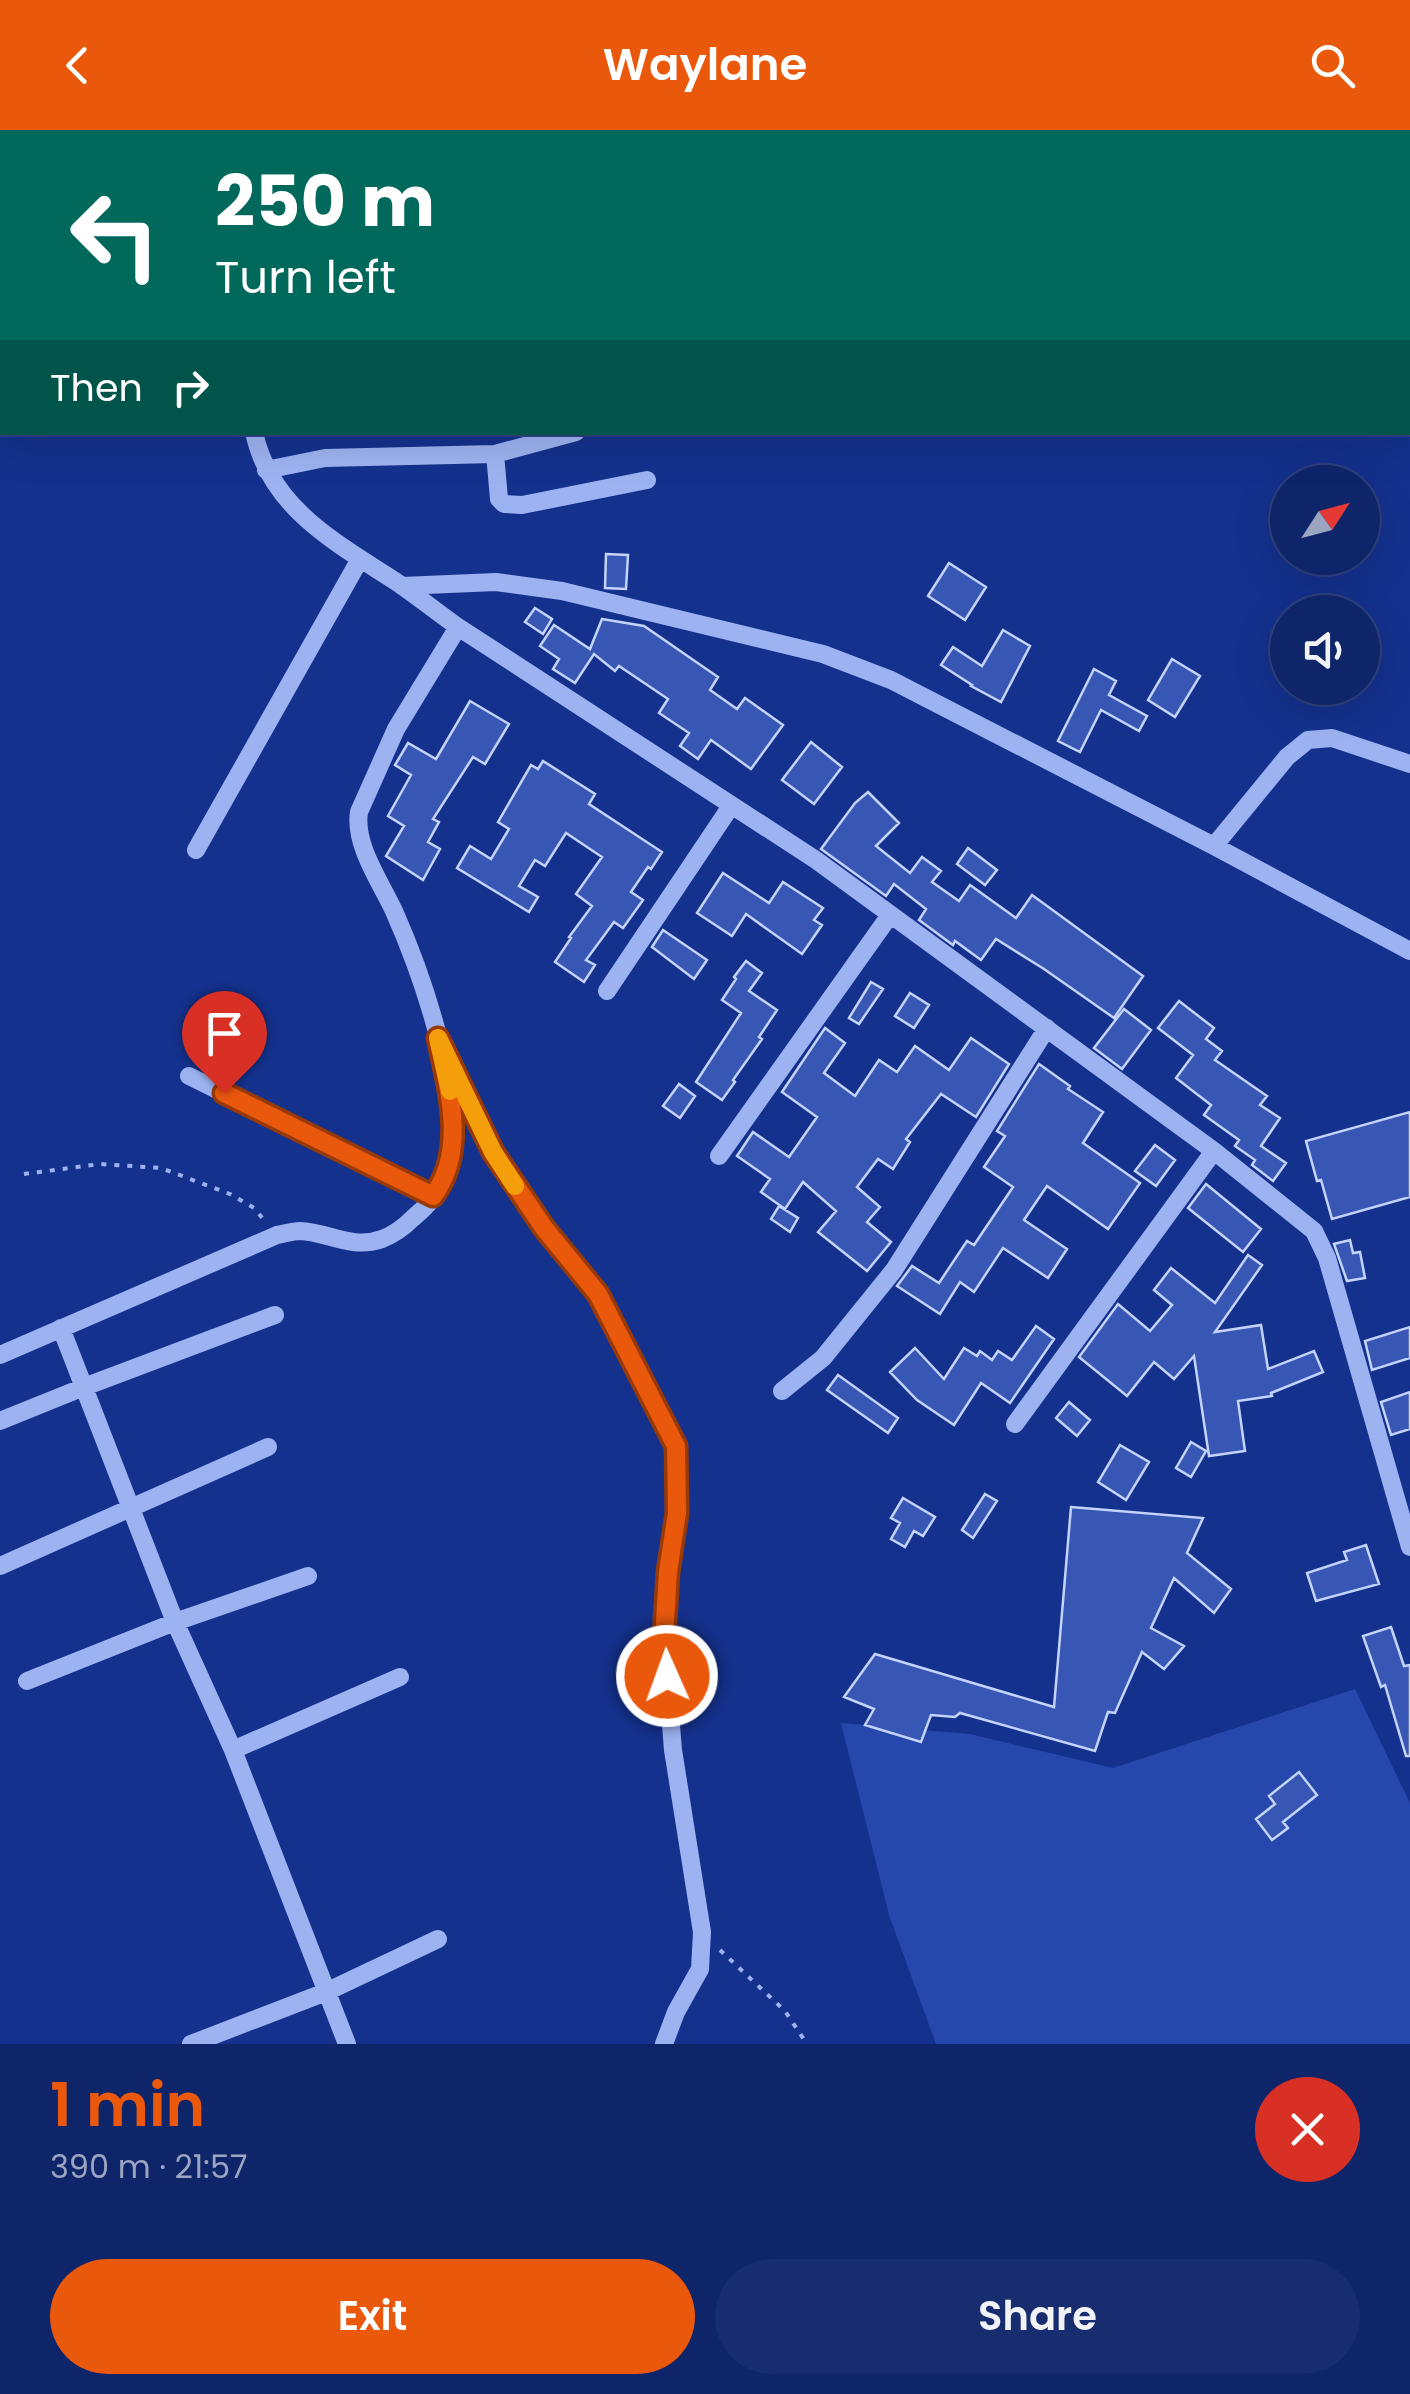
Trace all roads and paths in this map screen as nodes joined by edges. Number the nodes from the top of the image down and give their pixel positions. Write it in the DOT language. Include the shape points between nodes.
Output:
graph roads {
  1 [pos="255,435"];
  2 [pos="565,435"];
  3 [pos="496,454"];
  4 [pos="266,470"];
  5 [pos="648,480"];
  6 [pos="360,558"];
  7 [pos="402,586"];
  8 [pos="458,627"];
  9 [pos="1410,764"];
  10 [pos="730,806"];
  11 [pos="1214,846"];
  12 [pos="196,850"];
  13 [pos="890,914"];
  14 [pos="1410,951"];
  15 [pos="607,990"];
  16 [pos="1046,1028"];
  17 [pos="438,1038"];
  18 [pos="190,1076"];
  19 [pos="1214,1151"];
  20 [pos="719,1156"];
  21 [pos="24,1174"];
  22 [pos="433,1196"];
  23 [pos="277,1235"];
  24 [pos="274,1316"];
  25 [pos="61,1328"];
  26 [pos="0,1355"];
  27 [pos="84,1386"];
  28 [pos="782,1390"];
  29 [pos="0,1421"];
  30 [pos="1015,1424"];
  31 [pos="268,1446"];
  32 [pos="132,1509"];
  33 [pos="1410,1546"];
  34 [pos="0,1566"];
  35 [pos="308,1576"];
  36 [pos="175,1622"];
  37 [pos="400,1676"];
  38 [pos="27,1682"];
  39 [pos="232,1750"];
  40 [pos="702,1932"];
  41 [pos="438,1939"];
  42 [pos="326,1992"];
  43 [pos="190,2044"];
  44 [pos="347,2044"];
  45 [pos="664,2044"];
  46 [pos="806,2044"];
  1 -- 4 [label="street"];
  2 -- 3 [label="street"];
  3 -- 4 [label="street" via="325,458"];
  3 -- 5 [label="street" via="504,504"];
  4 -- 6 [label="street" via="316,530"];
  6 -- 7 [label="street"];
  6 -- 12 [label="street"];
  7 -- 8 [label="street"];
  7 -- 11 [label="street" via="496,582 562,591 823,654 891,680"];
  8 -- 10 [label="street"];
  8 -- 17 [label="street" via="396,730 357,825 421,978"];
  9 -- 11 [label="street" via="1332,738 1308,740"];
  10 -- 13 [label="street"];
  10 -- 15 [label="street"];
  11 -- 14 [label="street"];
  13 -- 16 [label="street"];
  13 -- 20 [label="street"];
  16 -- 19 [label="street"];
  16 -- 28 [label="street" via="894,1270 822,1358"];
  17 -- 22 [label="street" via="453,1142"];
  17 -- 40 [label="street" via="493,1152 598,1294 676,1446 677,1513 664,1638 673,1750"];
  18 -- 22 [label="street"];
  19 -- 30 [label="street"];
  19 -- 33 [label="street" via="1314,1230"];
  21 -- 23 [label="path" via="100,1164 161,1168 230,1194 254,1208"];
  22 -- 23 [label="street" via="382,1240 351,1244 298,1231"];
  23 -- 25 [label="street"];
  24 -- 27 [label="street"];
  25 -- 26 [label="street"];
  25 -- 27 [label="street"];
  27 -- 29 [label="street"];
  27 -- 32 [label="street"];
  31 -- 32 [label="street"];
  32 -- 34 [label="street"];
  32 -- 36 [label="street"];
  35 -- 36 [label="street"];
  36 -- 38 [label="street"];
  36 -- 39 [label="street"];
  37 -- 39 [label="street"];
  39 -- 42 [label="street"];
  40 -- 45 [label="street" via="700,1969"];
  40 -- 46 [label="path" via="784,2011"];
  41 -- 42 [label="street"];
  42 -- 43 [label="street"];
  42 -- 44 [label="street"];
}
